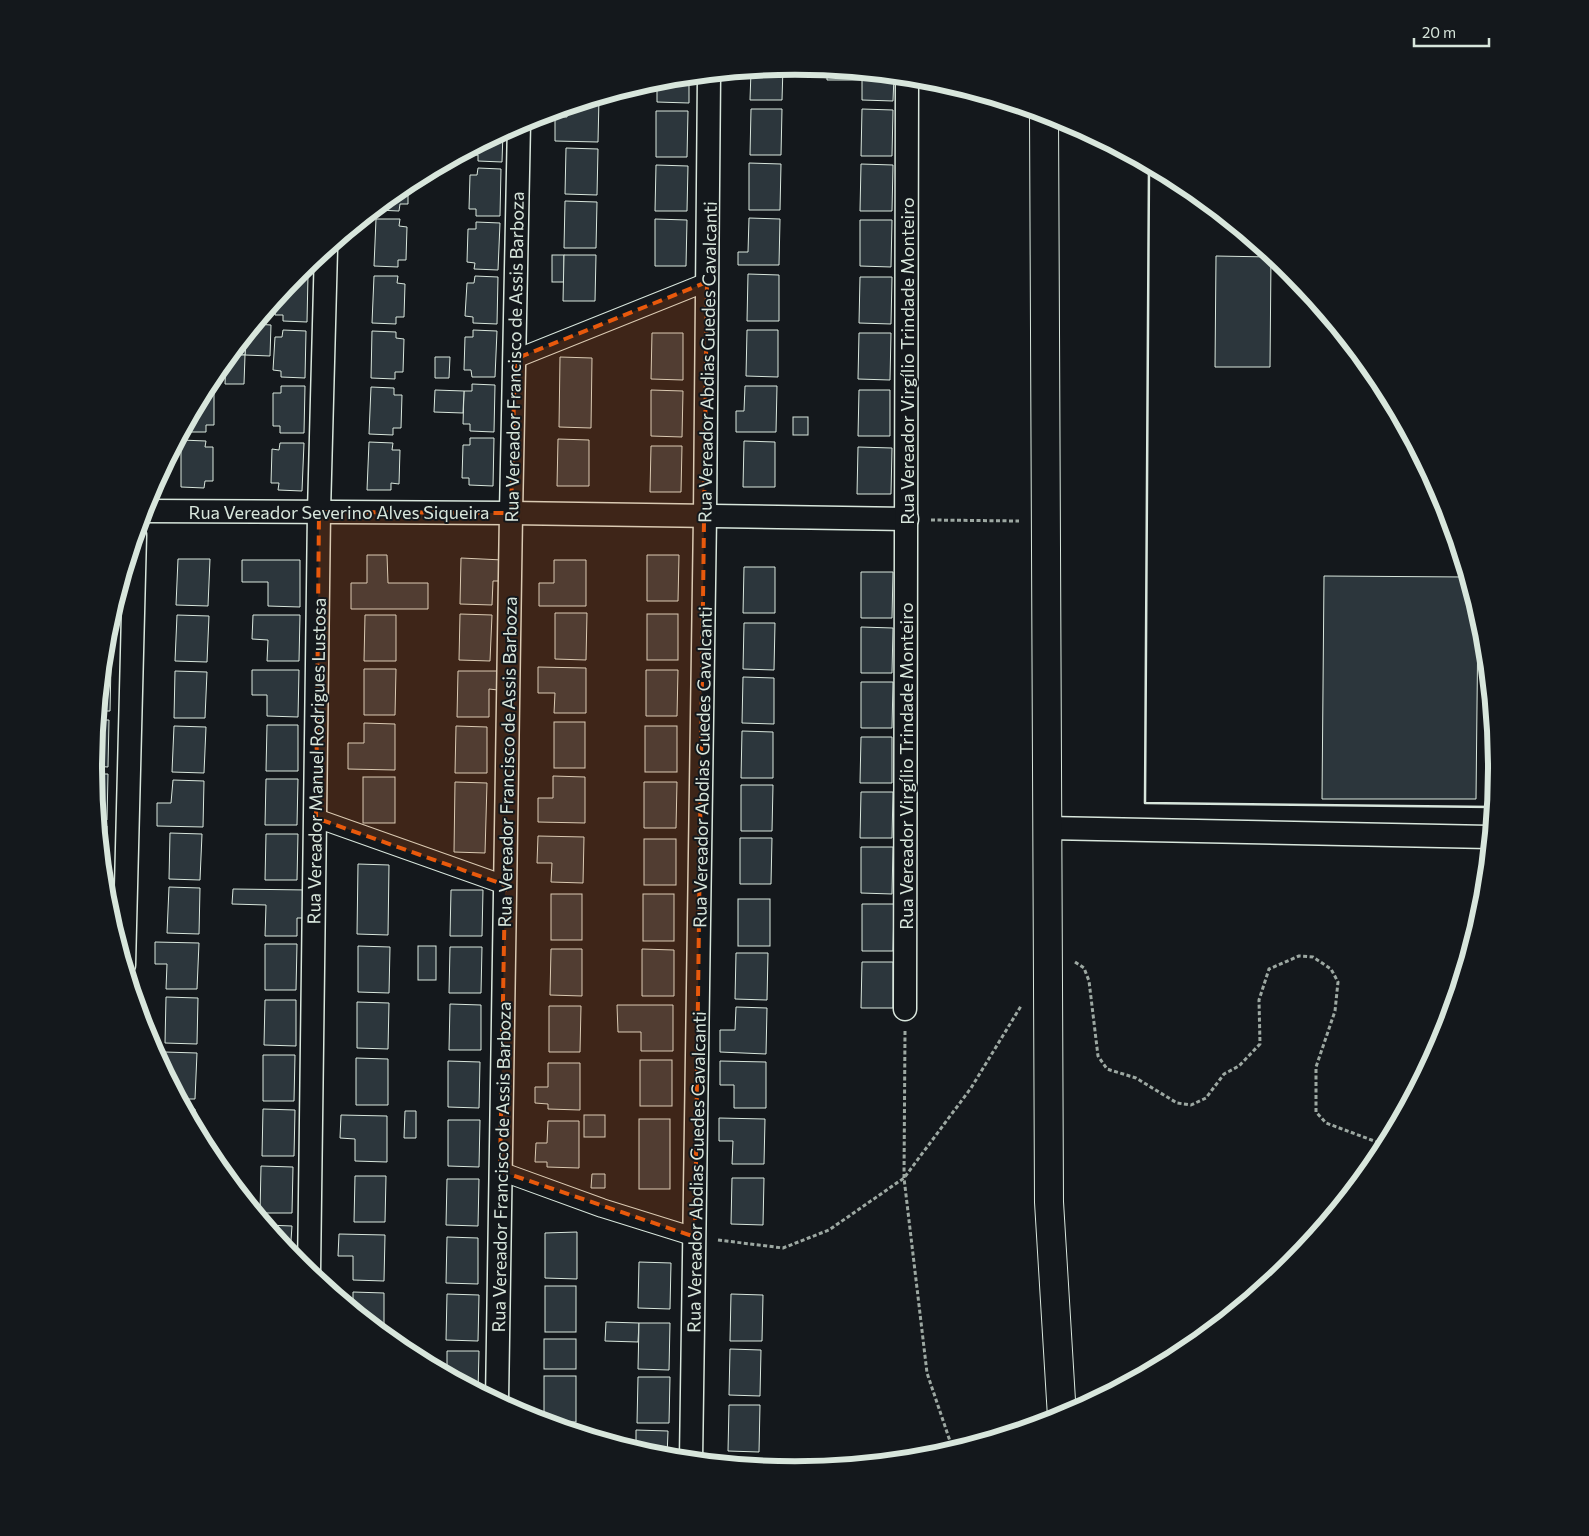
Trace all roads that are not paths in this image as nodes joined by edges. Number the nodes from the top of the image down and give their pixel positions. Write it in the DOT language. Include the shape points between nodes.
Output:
graph roads {
  1 [pos="709,80"];
  2 [pos="908,85"];
  3 [pos="1044,122"];
  4 [pos="519,132"];
  5 [pos="326,258"];
  6 [pos="707,282"];
  7 [pos="515,359"];
  8 [pos="151,511"];
  9 [pos="319,512"];
  10 [pos="511,513"];
  11 [pos="705,516"];
  12 [pos="907,519"];
  13 [pos="134,557"];
  14 [pos="316,818"];
  15 [pos="1048,828"];
  16 [pos="1484,838"];
  17 [pos="505,885"];
  18 [pos="125,945"];
  19 [pos="905,1009"];
  20 [pos="500,1171"];
  21 [pos="695,1238"];
  22 [pos="309,1263"];
  23 [pos="497,1394"];
  24 [pos="1061,1407"];
  25 [pos="691,1453"];
  1 -- 6 [label="street, Rua Vereador Abdias Guedes Cavalcanti"];
  2 -- 12 [label="street, Rua Vereador Virgílio Trindade Monteiro"];
  3 -- 15 [label="main road"];
  4 -- 7 [label="street, Rua Vereador Francisco de Assis Barboza"];
  5 -- 9 [label="street, Rua Vereador Manuel Rodrigues Lustosa"];
  6 -- 7 [label="street"];
  6 -- 11 [label="street, Rua Vereador Abdias Guedes Cavalcanti"];
  7 -- 10 [label="street, Rua Vereador Francisco de Assis Barboza"];
  8 -- 9 [label="street, Rua Vereador Severino Alves Siqueira"];
  9 -- 10 [label="street, Rua Vereador Severino Alves Siqueira"];
  9 -- 14 [label="street, Rua Vereador Manuel Rodrigues Lustosa"];
  10 -- 11 [label="street, Rua Vereador Severino Alves Siqueira"];
  10 -- 17 [label="street, Rua Vereador Francisco de Assis Barboza"];
  11 -- 12 [label="street, Rua Vereador Severino Alves Siqueira"];
  11 -- 21 [label="street, Rua Vereador Abdias Guedes Cavalcanti"];
  12 -- 19 [label="street, Rua Vereador Virgílio Trindade Monteiro"];
  13 -- 18 [label="street"];
  14 -- 17 [label="street"];
  14 -- 22 [label="street, Rua Vereador Manuel Rodrigues Lustosa"];
  15 -- 16 [label="street"];
  15 -- 24 [label="main road" via="1049,1202"];
  17 -- 20 [label="street, Rua Vereador Francisco de Assis Barboza"];
  20 -- 21 [label="street"];
  20 -- 23 [label="street, Rua Vereador Francisco de Assis Barboza"];
  21 -- 25 [label="street, Rua Vereador Abdias Guedes Cavalcanti"];
}
